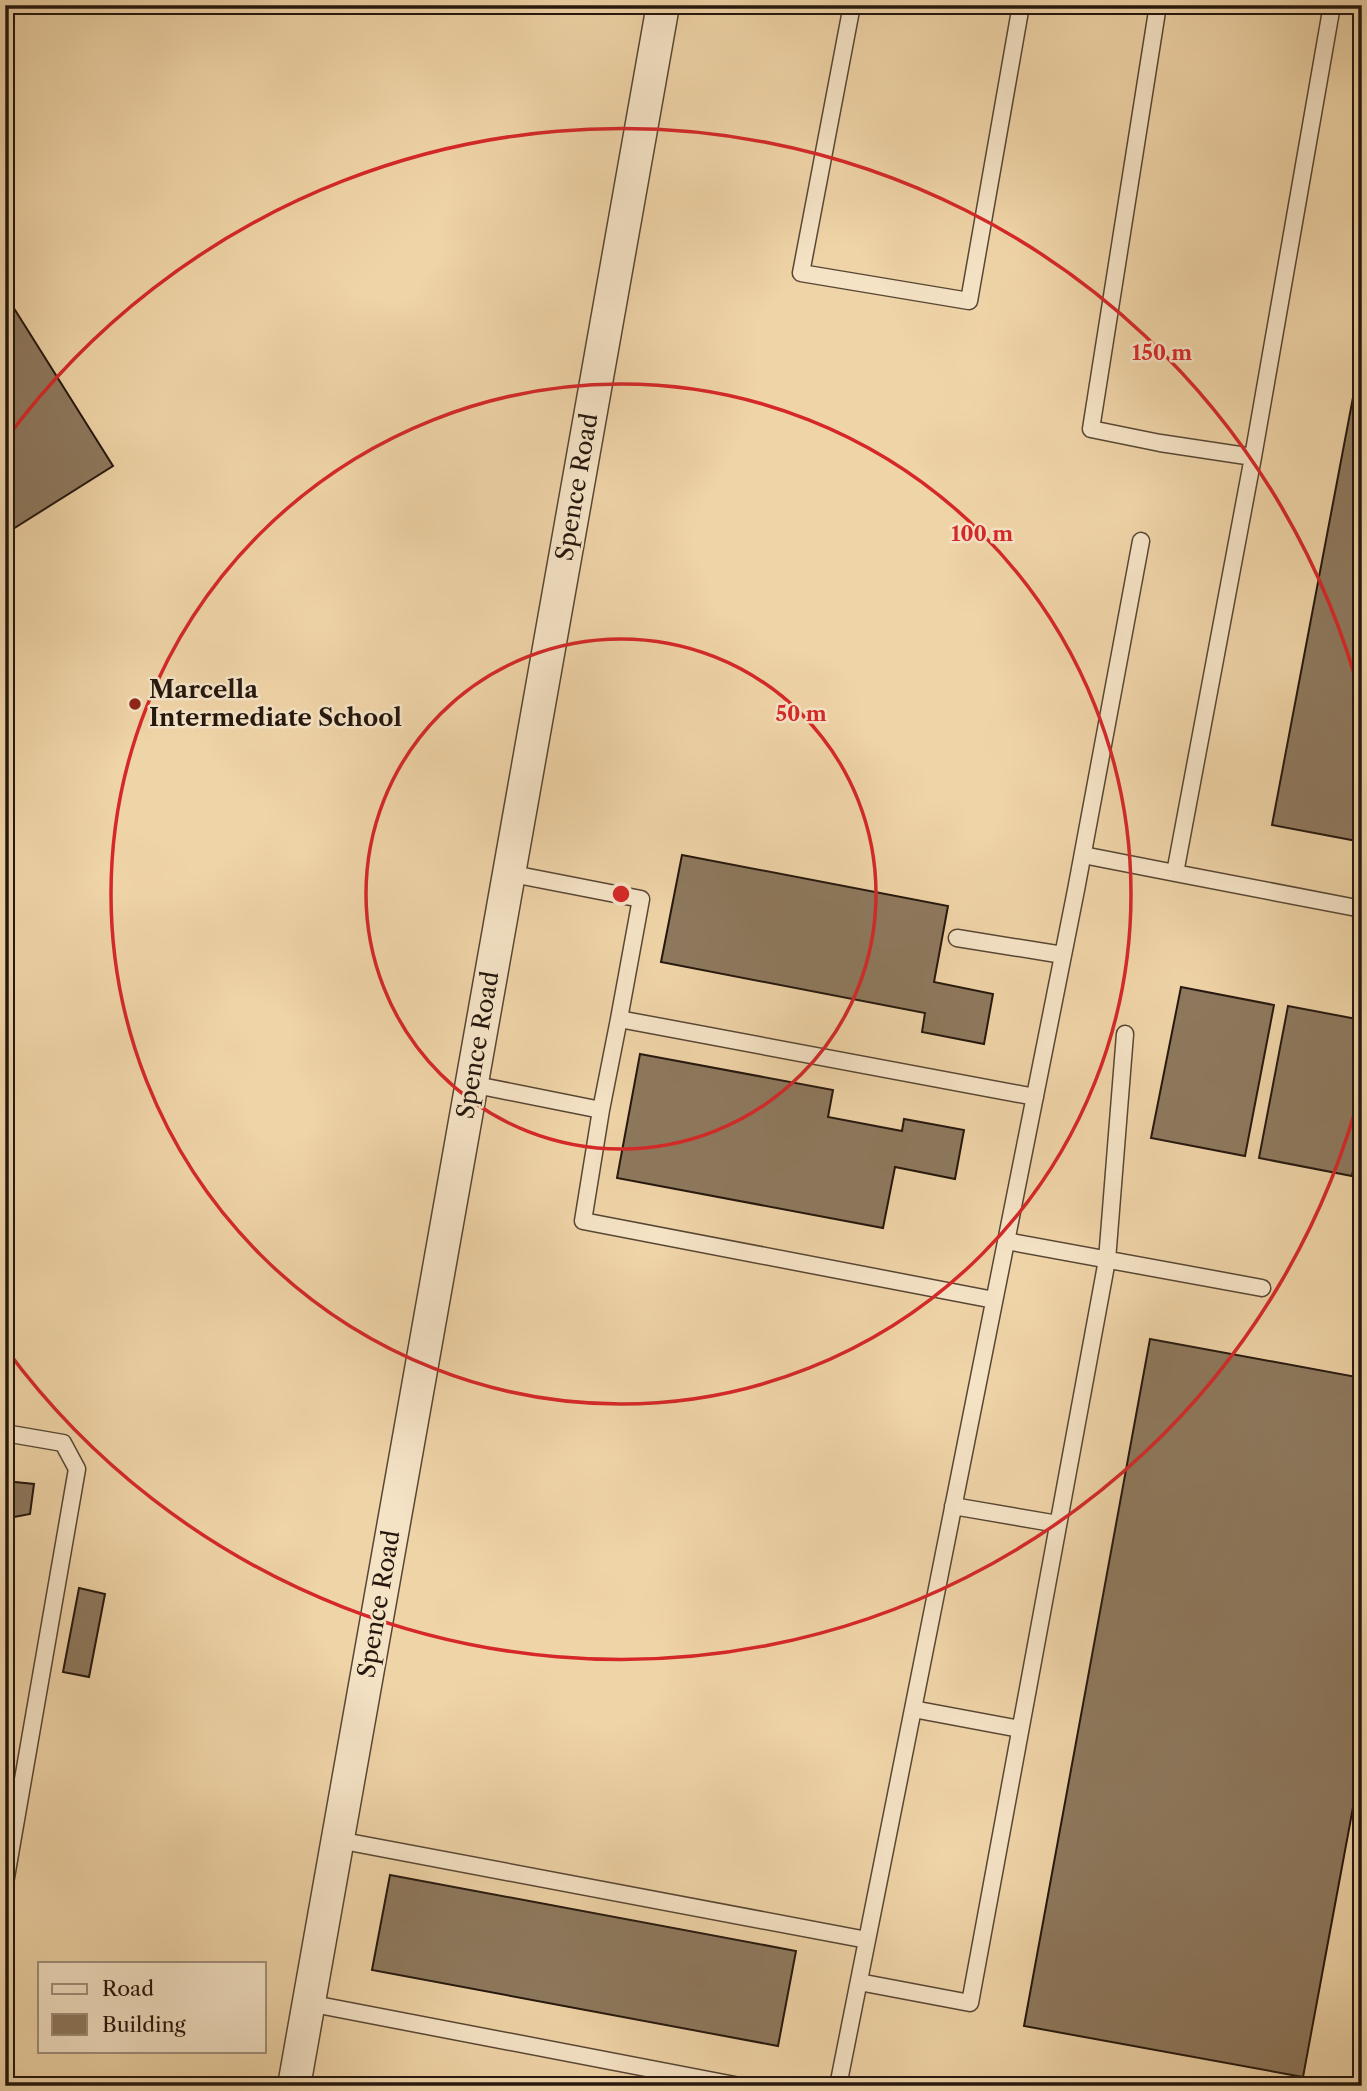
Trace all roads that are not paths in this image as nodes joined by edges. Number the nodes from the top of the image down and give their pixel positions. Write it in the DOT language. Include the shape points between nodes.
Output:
graph roads {
  1 [pos="663,5"];
  2 [pos="852,5"];
  3 [pos="1021,5"];
  4 [pos="1158,5"];
  5 [pos="1332,5"];
  6 [pos="1253,457"];
  7 [pos="1141,541"];
  8 [pos="1083,855"];
  9 [pos="508,873"];
  10 [pos="1175,873"];
  11 [pos="1362,909"];
  12 [pos="957,938"];
  13 [pos="1063,955"];
  14 [pos="619,1019"];
  15 [pos="1125,1034"];
  16 [pos="471,1084"];
  17 [pos="1035,1097"];
  18 [pos="601,1110"];
  19 [pos="1006,1241"];
  20 [pos="1107,1260"];
  21 [pos="1262,1288"];
  22 [pos="994,1300"];
  23 [pos="5,1433"];
  24 [pos="954,1506"];
  25 [pos="1058,1524"];
  26 [pos="913,1709"];
  27 [pos="1020,1729"];
  28 [pos="338,1840"];
  29 [pos="5,1883"];
  30 [pos="867,1940"];
  31 [pos="859,1982"];
  32 [pos="308,2003"];
  33 [pos="294,2086"];
  34 [pos="740,2086"];
  35 [pos="838,2086"];
  1 -- 9 [label="street, Spence Road"];
  2 -- 3 [label="lane" via="801,273 969,301"];
  4 -- 6 [label="lane" via="1091,429"];
  5 -- 6 [label="lane"];
  6 -- 10 [label="lane"];
  7 -- 8 [label="lane"];
  8 -- 10 [label="lane"];
  8 -- 13 [label="lane"];
  9 -- 14 [label="lane" via="641,899"];
  9 -- 16 [label="street, Spence Road"];
  10 -- 11 [label="lane"];
  12 -- 13 [label="lane"];
  13 -- 17 [label="lane"];
  14 -- 17 [label="lane"];
  14 -- 18 [label="lane"];
  15 -- 20 [label="lane"];
  16 -- 18 [label="lane"];
  16 -- 28 [label="street, Spence Road"];
  17 -- 19 [label="lane"];
  18 -- 22 [label="lane" via="583,1221"];
  19 -- 20 [label="lane"];
  19 -- 22 [label="lane"];
  20 -- 21 [label="lane"];
  20 -- 25 [label="lane"];
  22 -- 24 [label="lane"];
  23 -- 29 [label="lane" via="63,1443 77,1469"];
  24 -- 25 [label="lane"];
  24 -- 26 [label="lane"];
  25 -- 27 [label="lane"];
  26 -- 27 [label="lane"];
  26 -- 30 [label="lane"];
  27 -- 31 [label="lane" via="970,2003"];
  28 -- 30 [label="lane"];
  28 -- 32 [label="street, Spence Road"];
  30 -- 31 [label="lane"];
  31 -- 35 [label="lane"];
  32 -- 33 [label="street, Spence Road"];
  32 -- 34 [label="lane"];
}
